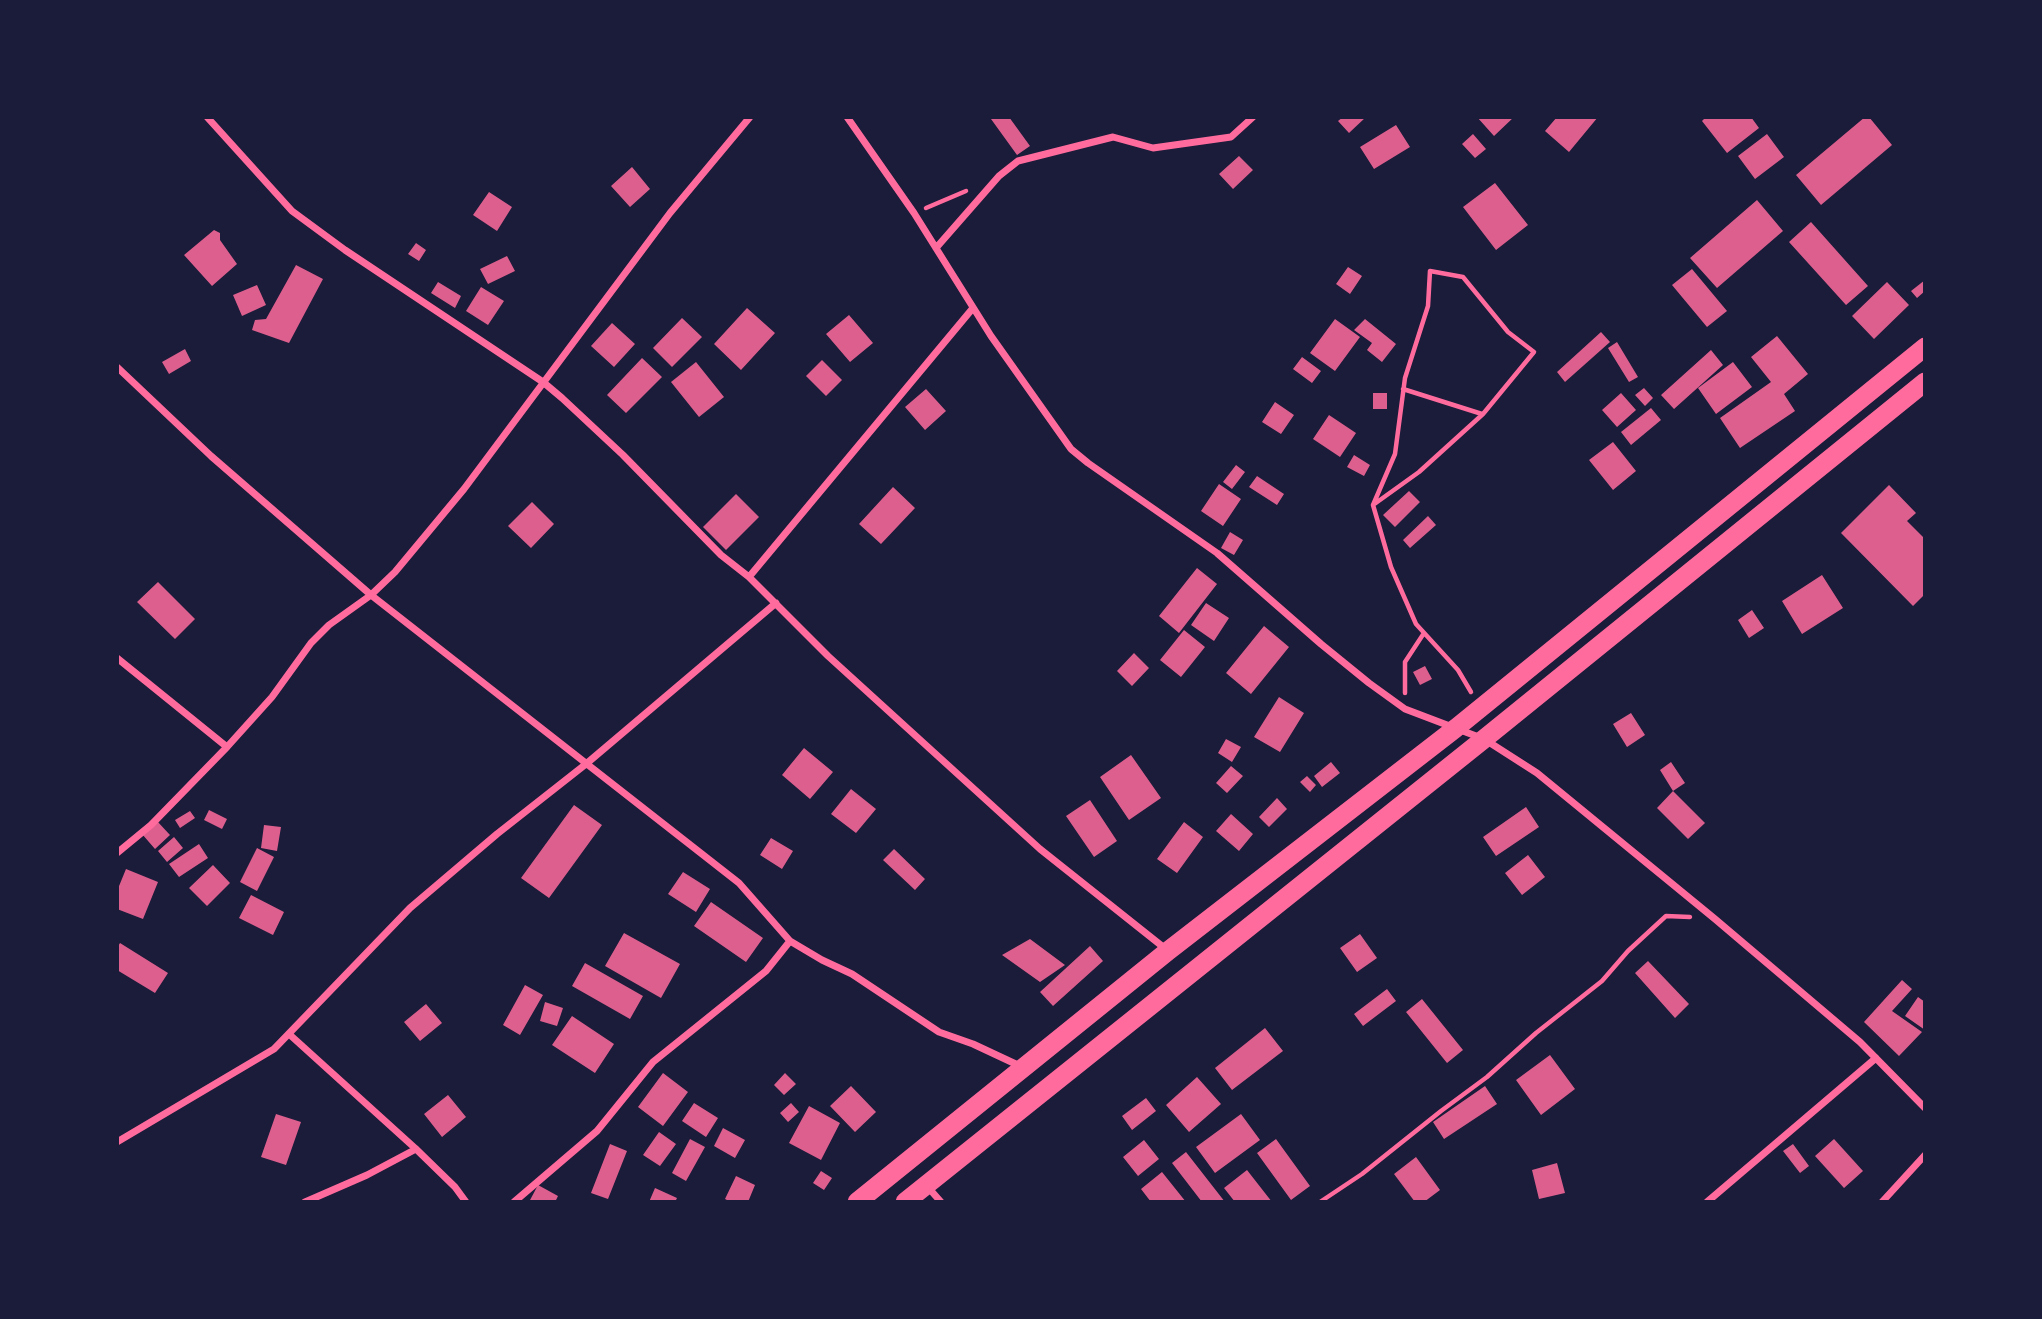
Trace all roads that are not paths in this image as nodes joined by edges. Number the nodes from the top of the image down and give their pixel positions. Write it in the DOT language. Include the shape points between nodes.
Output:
graph roads {
  1 [pos="207,117"];
  2 [pos="750,117"];
  3 [pos="847,117"];
  4 [pos="1254,117"];
  5 [pos="936,248"];
  6 [pos="972,308"];
  7 [pos="1925,347"];
  8 [pos="117,368"];
  9 [pos="542,382"];
  10 [pos="1925,382"];
  11 [pos="749,577"];
  12 [pos="371,595"];
  13 [pos="776,604"];
  14 [pos="117,658"];
  15 [pos="1456,728"];
  16 [pos="1484,739"];
  17 [pos="227,747"];
  18 [pos="586,764"];
  19 [pos="117,853"];
  20 [pos="790,941"];
  21 [pos="1168,951"];
  22 [pos="289,1034"];
  23 [pos="1876,1058"];
  24 [pos="1023,1068"];
  25 [pos="1925,1108"];
  26 [pos="117,1142"];
  27 [pos="416,1149"];
  28 [pos="1925,1155"];
  29 [pos="926,1184"];
  30 [pos="305,1202"];
  31 [pos="466,1202"];
  32 [pos="514,1202"];
  33 [pos="857,1202"];
  34 [pos="905,1202"];
  35 [pos="941,1202"];
  36 [pos="1707,1202"];
  37 [pos="1882,1202"];
  1 -- 9 [label="street" via="292,211"];
  2 -- 9 [label="street" via="670,213"];
  3 -- 5 [label="street"];
  4 -- 5 [label="street" via="1231,137 1153,148 1113,137 1018,162 999,176"];
  5 -- 6 [label="street"];
  6 -- 11 [label="street"];
  6 -- 15 [label="street" via="1071,449 1217,553 1369,683 1405,709"];
  7 -- 15 [label="highway"];
  8 -- 12 [label="street"];
  9 -- 11 [label="street"];
  9 -- 12 [label="street" via="464,489"];
  10 -- 16 [label="highway"];
  11 -- 13 [label="street"];
  12 -- 17 [label="street" via="311,643 272,697"];
  12 -- 18 [label="street"];
  13 -- 18 [label="street"];
  13 -- 21 [label="street" via="1040,849"];
  14 -- 17 [label="street"];
  15 -- 16 [label="street"];
  15 -- 21 [label="highway"];
  16 -- 23 [label="street" via="1537,773"];
  16 -- 29 [label="highway"];
  17 -- 19 [label="street"];
  18 -- 20 [label="street" via="739,883"];
  18 -- 22 [label="street" via="410,908"];
  20 -- 24 [label="street" via="852,974 939,1032"];
  20 -- 32 [label="street" via="766,971 653,1062 597,1131"];
  21 -- 24 [label="highway"];
  22 -- 26 [label="street" via="264,1055"];
  22 -- 27 [label="street"];
  23 -- 25 [label="street"];
  23 -- 36 [label="street"];
  24 -- 33 [label="highway"];
  27 -- 30 [label="street"];
  27 -- 31 [label="street"];
  28 -- 37 [label="street"];
  29 -- 34 [label="highway"];
  29 -- 35 [label="street"];
}
